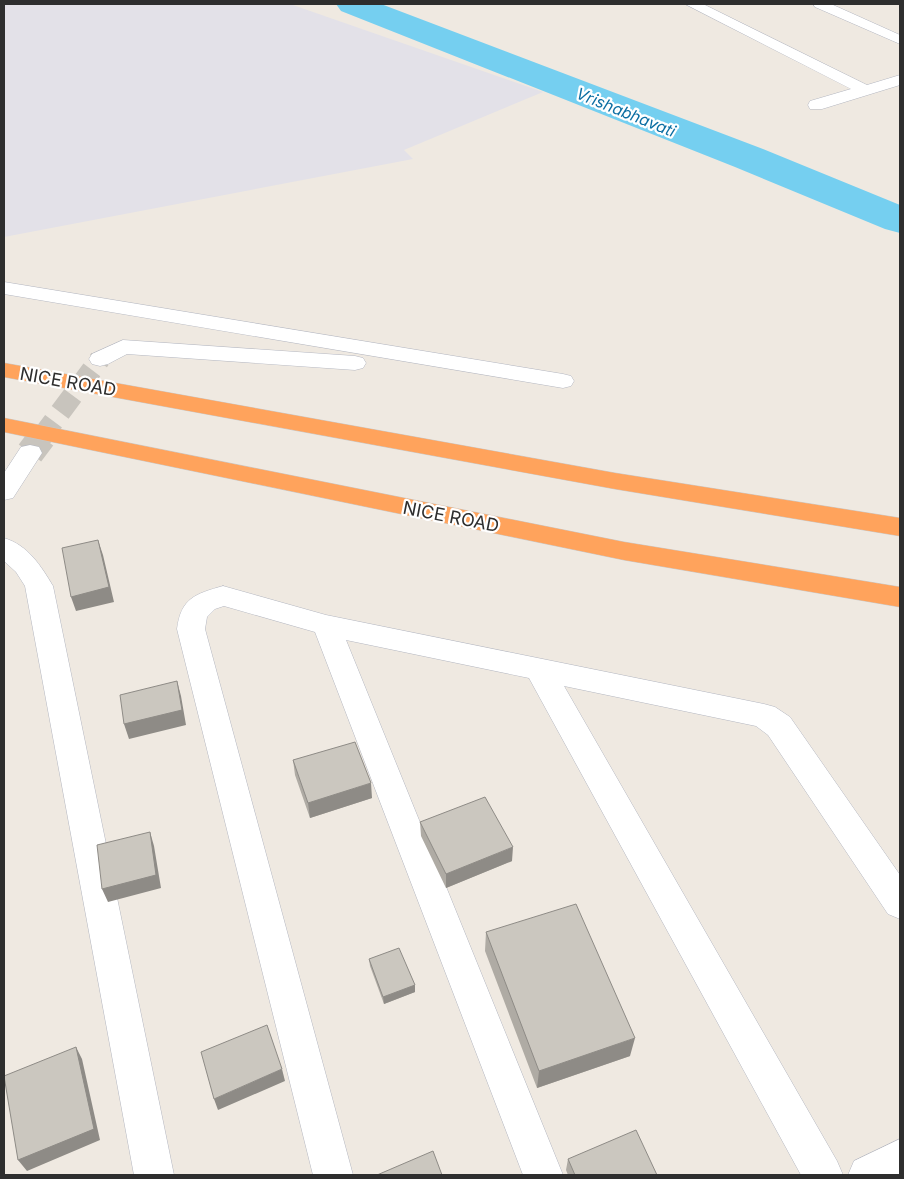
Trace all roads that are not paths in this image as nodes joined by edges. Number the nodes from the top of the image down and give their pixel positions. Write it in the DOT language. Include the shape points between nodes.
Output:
graph roads {
  1 [pos="692,4"];
  2 [pos="820,4"];
  3 [pos="900,40"];
  4 [pos="900,80"];
  5 [pos="865,90"];
  6 [pos="816,105"];
  7 [pos="4,288"];
  8 [pos="100,359"];
  9 [pos="460,364"];
  10 [pos="4,370"];
  11 [pos="563,382"];
  12 [pos="4,425"];
  13 [pos="30,453"];
  14 [pos="4,492"];
  15 [pos="900,527"];
  16 [pos="4,547"];
  17 [pos="900,597"];
  18 [pos="326,625"];
  19 [pos="539,669"];
  20 [pos="900,903"];
  21 [pos="900,1159"];
  22 [pos="154,1175"];
  23 [pos="333,1175"];
  24 [pos="542,1175"];
  25 [pos="823,1175"];
  26 [pos="868,1175"];
  1 -- 5 [label="street"];
  2 -- 3 [label="street"];
  4 -- 5 [label="street"];
  5 -- 6 [label="street"];
  7 -- 9 [label="street"];
  8 -- 9 [label="street" via="123,347 418,369"];
  9 -- 11 [label="street"];
  10 -- 15 [label="highway, NICE ROAD" via="596,478"];
  12 -- 17 [label="highway, NICE ROAD" via="624,551"];
  13 -- 14 [label="street"];
  16 -- 22 [label="street" via="26,565 39,586"];
  18 -- 19 [label="street"];
  18 -- 23 [label="street" via="223,596 206,602 193,613 191,629"];
  18 -- 24 [label="street"];
  19 -- 20 [label="street" via="764,716 779,726"];
  19 -- 25 [label="street"];
  21 -- 26 [label="street"];
}
